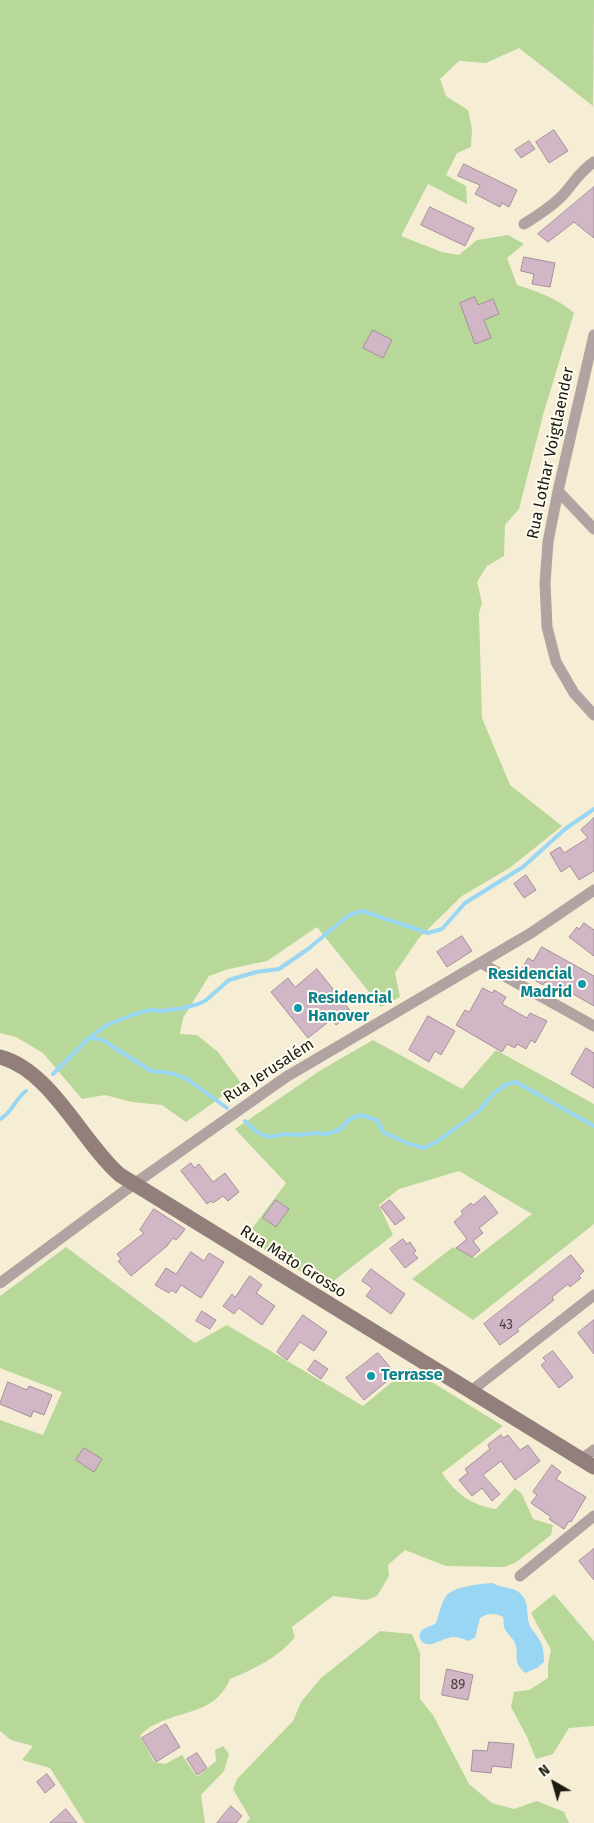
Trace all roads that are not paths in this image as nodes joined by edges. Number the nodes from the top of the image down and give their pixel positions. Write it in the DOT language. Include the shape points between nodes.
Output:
graph roads {
  1 [pos="594,162"];
  2 [pos="524,224"];
  3 [pos="594,335"];
  4 [pos="558,491"];
  5 [pos="594,529"];
  6 [pos="594,714"];
  7 [pos="594,890"];
  8 [pos="481,963"];
  9 [pos="594,1026"];
  10 [pos="0,1057"];
  11 [pos="134,1184"];
  12 [pos="0,1283"];
  13 [pos="594,1295"];
  14 [pos="471,1391"];
  15 [pos="594,1450"];
  16 [pos="588,1463"];
  17 [pos="594,1516"];
  18 [pos="520,1576"];
  1 -- 2 [label="street" via="561,196"];
  3 -- 4 [label="street, Rua Lothar Voigtlaender"];
  4 -- 5 [label="street"];
  4 -- 6 [label="street, Rua Lothar Voigtlaender" via="548,542 547,627 556,662 574,693"];
  7 -- 8 [label="street, Rua Jerusalém"];
  8 -- 9 [label="street"];
  8 -- 11 [label="street, Rua Jerusalém" via="286,1077"];
  10 -- 11 [label="street, Rua Mato Grosso" via="24,1068 46,1088 109,1166"];
  11 -- 12 [label="street, Rua Jerusalém"];
  11 -- 14 [label="street, Rua Mato Grosso"];
  13 -- 14 [label="street"];
  14 -- 16 [label="street, Rua Mato Grosso"];
  15 -- 16 [label="street"];
  17 -- 18 [label="street"];
}
